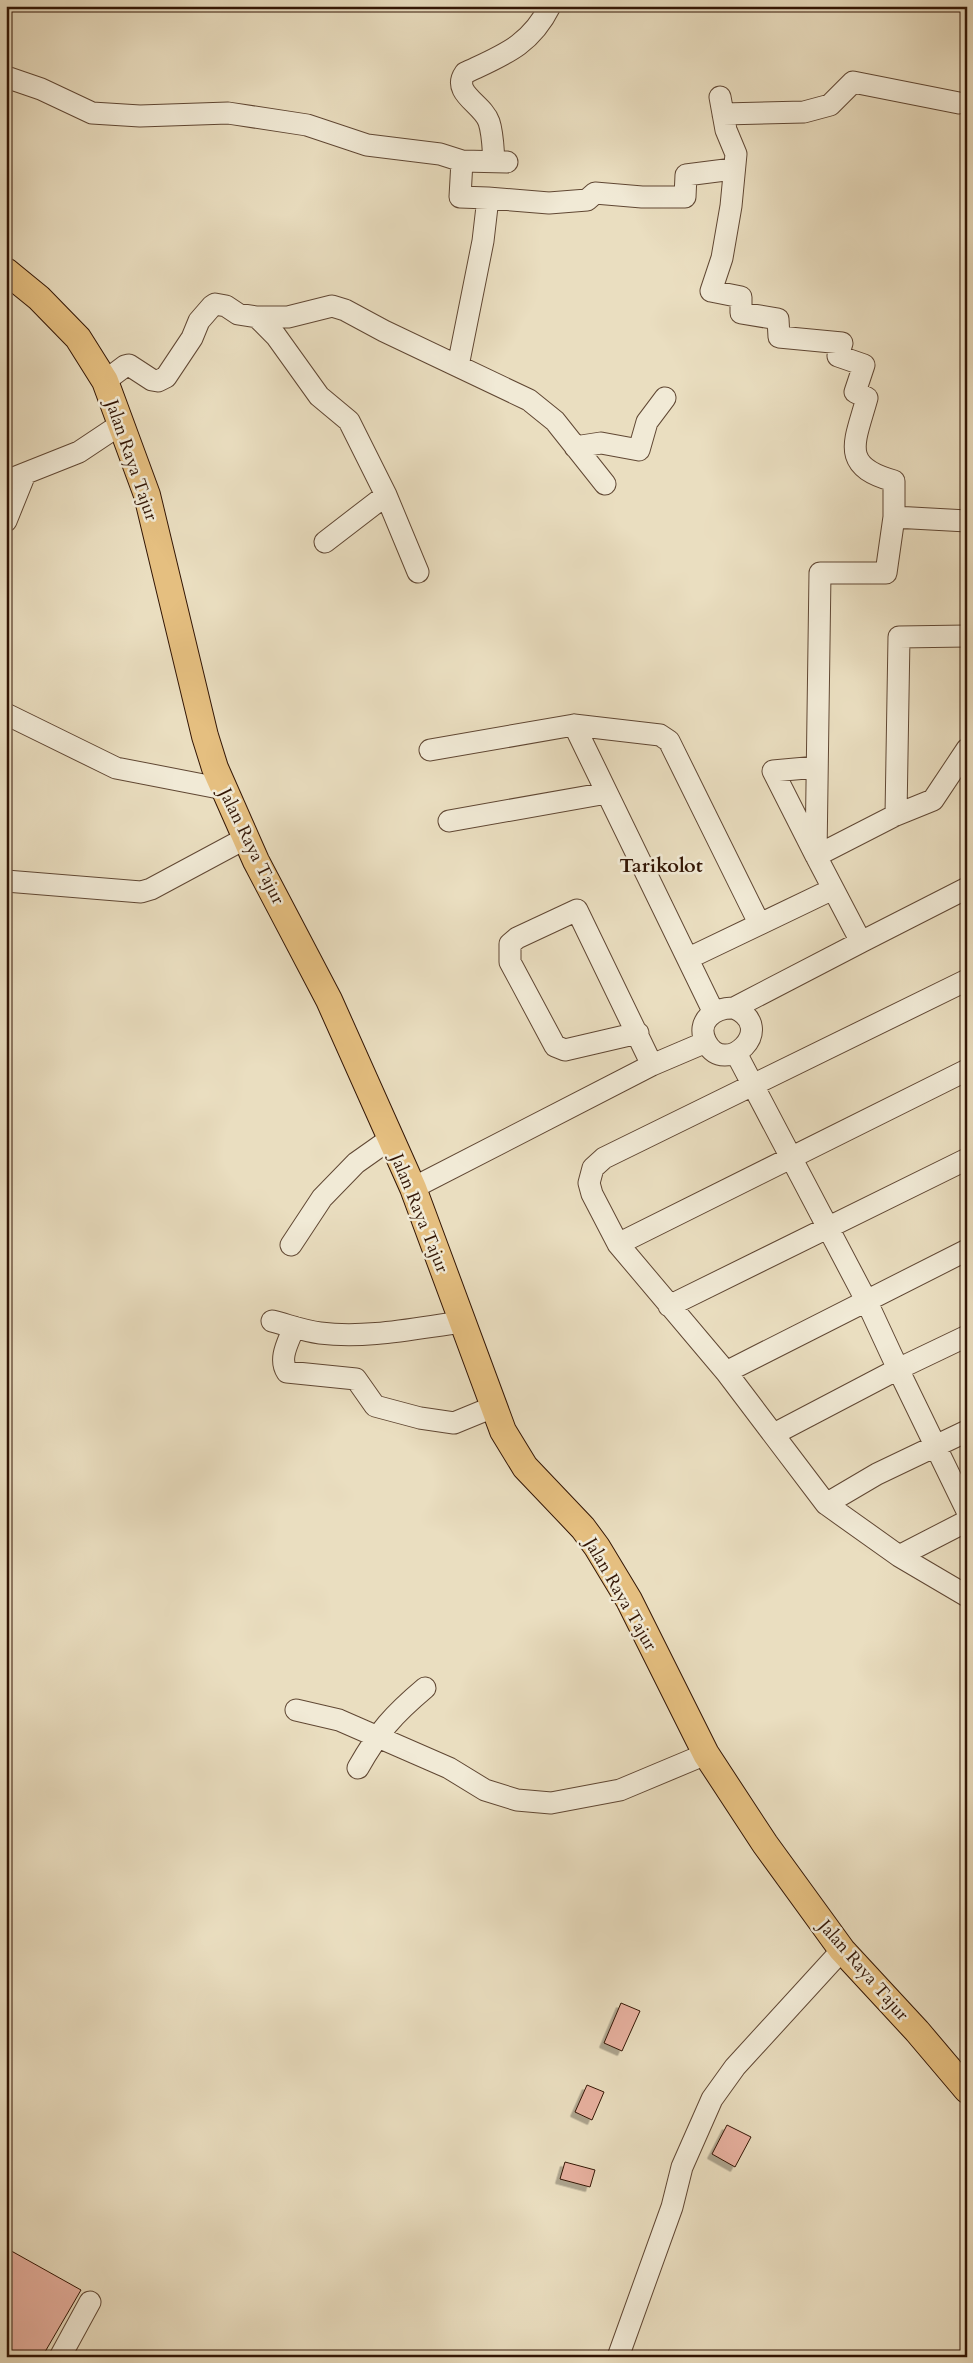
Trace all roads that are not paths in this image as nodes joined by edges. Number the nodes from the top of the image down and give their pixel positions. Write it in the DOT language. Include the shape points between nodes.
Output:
graph roads {
  1 [pos="550,6"];
  2 [pos="6,77"];
  3 [pos="959,103"];
  4 [pos="462,161"];
  5 [pos="733,168"];
  6 [pos="488,198"];
  7 [pos="6,271"];
  8 [pos="258,317"];
  9 [pos="458,366"];
  10 [pos="105,380"];
  11 [pos="665,398"];
  12 [pos="120,424"];
  13 [pos="575,447"];
  14 [pos="16,477"];
  15 [pos="606,484"];
  16 [pos="386,495"];
  17 [pos="894,517"];
  18 [pos="6,520"];
  19 [pos="967,521"];
  20 [pos="325,542"];
  21 [pos="418,572"];
  22 [pos="967,636"];
  23 [pos="6,714"];
  24 [pos="574,724"];
  25 [pos="967,749"];
  26 [pos="430,750"];
  27 [pos="817,767"];
  28 [pos="224,789"];
  29 [pos="608,793"];
  30 [pos="896,816"];
  31 [pos="449,821"];
  32 [pos="246,838"];
  33 [pos="816,856"];
  34 [pos="6,881"];
  35 [pos="967,888"];
  36 [pos="833,889"];
  37 [pos="759,923"];
  38 [pos="861,942"];
  39 [pos="689,958"];
  40 [pos="967,980"];
  41 [pos="723,1010"];
  42 [pos="638,1033"];
  43 [pos="706,1042"];
  44 [pos="736,1053"];
  45 [pos="652,1065"];
  46 [pos="967,1070"];
  47 [pos="752,1086"];
  48 [pos="390,1139"];
  49 [pos="791,1158"];
  50 [pos="967,1159"];
  51 [pos="413,1188"];
  52 [pos="826,1228"];
  53 [pos="618,1244"];
  54 [pos="291,1245"];
  55 [pos="967,1250"];
  56 [pos="866,1300"];
  57 [pos="669,1306"];
  58 [pos="272,1321"];
  59 [pos="462,1322"];
  60 [pos="294,1327"];
  61 [pos="967,1336"];
  62 [pos="898,1369"];
  63 [pos="726,1372"];
  64 [pos="493,1407"];
  65 [pos="967,1431"];
  66 [pos="774,1434"];
  67 [pos="934,1448"];
  68 [pos="826,1504"];
  69 [pos="967,1511"];
  70 [pos="967,1521"];
  71 [pos="899,1556"];
  72 [pos="967,1596"];
  73 [pos="425,1688"];
  74 [pos="296,1710"];
  75 [pos="376,1736"];
  76 [pos="706,1754"];
  77 [pos="358,1768"];
  78 [pos="842,1950"];
  79 [pos="967,2090"];
  80 [pos="90,2302"];
  81 [pos="60,2357"];
  82 [pos="618,2357"];
  1 -- 4 [label="street" via="543,20 515,49 465,73 461,79 465,93 483,110 489,122 501,161"];
  2 -- 4 [label="street" via="42,89 92,113 140,116 228,113 264,117 307,125 367,145 440,154"];
  3 -- 5 [label="street" via="853,82 830,105 804,112 722,105 726,130 736,154"];
  4 -- 6 [label="street" via="460,197"];
  5 -- 6 [label="street" via="686,175 685,197 595,193 587,200 549,203"];
  5 -- 17 [label="street" via="731,206 722,258 711,291 741,297 741,313 778,319 779,337 842,342 838,356 864,365 855,392 867,398 856,439 856,457 869,472 894,481"];
  6 -- 9 [label="street" via="483,241"];
  7 -- 10 [label="main road, Jalan Raya Tajur" via="39,298 78,338"];
  8 -- 9 [label="street" via="288,317 332,306"];
  8 -- 10 [label="street" via="238,314 221,304 212,306 199,321 192,338 166,377 152,380 130,365"];
  8 -- 16 [label="street" via="276,336 319,396 349,421"];
  9 -- 13 [label="street" via="529,400 554,421"];
  10 -- 12 [label="main road, Jalan Raya Tajur"];
  11 -- 13 [label="street" via="646,422 639,450 601,443"];
  12 -- 14 [label="street" via="79,452"];
  12 -- 28 [label="main road, Jalan Raya Tajur" via="147,495 205,736"];
  13 -- 15 [label="street"];
  14 -- 18 [label="street"];
  16 -- 20 [label="street"];
  16 -- 21 [label="street"];
  17 -- 19 [label="street"];
  17 -- 27 [label="street" via="886,573 820,573"];
  22 -- 30 [label="street" via="899,637"];
  23 -- 28 [label="street" via="116,768"];
  24 -- 26 [label="street"];
  24 -- 29 [label="street"];
  24 -- 37 [label="street" via="660,735 669,741"];
  25 -- 30 [label="street" via="933,800"];
  27 -- 33 [label="street"];
  27 -- 33 [label="street" via="773,772"];
  28 -- 32 [label="main road, Jalan Raya Tajur"];
  29 -- 31 [label="street"];
  29 -- 39 [label="street"];
  30 -- 33 [label="street"];
  32 -- 34 [label="street" via="141,892"];
  32 -- 48 [label="main road, Jalan Raya Tajur" via="329,1000"];
  33 -- 36 [label="street"];
  35 -- 38 [label="street"];
  36 -- 37 [label="street"];
  36 -- 38 [label="street"];
  37 -- 39 [label="street"];
  38 -- 41 [label="street"];
  39 -- 41 [label="street"];
  40 -- 47 [label="street"];
  41 -- 43 [label="street" via="703,1025"];
  41 -- 44 [label="street" via="746,1016 751,1030 747,1043"];
  42 -- 42 [label="street" via="565,1050 554,1046 510,962 510,944 577,910"];
  42 -- 45 [label="street"];
  43 -- 44 [label="street" via="719,1053"];
  43 -- 45 [label="street"];
  44 -- 47 [label="street"];
  45 -- 51 [label="street"];
  46 -- 49 [label="street"];
  47 -- 49 [label="street"];
  47 -- 53 [label="street" via="604,1158 593,1168 589,1183 592,1194"];
  48 -- 51 [label="main road, Jalan Raya Tajur"];
  48 -- 54 [label="street" via="356,1163 322,1198"];
  49 -- 52 [label="street"];
  49 -- 53 [label="street"];
  50 -- 52 [label="street"];
  51 -- 59 [label="main road, Jalan Raya Tajur"];
  52 -- 56 [label="street"];
  52 -- 57 [label="street"];
  53 -- 57 [label="street"];
  55 -- 56 [label="street"];
  56 -- 62 [label="street"];
  56 -- 63 [label="street"];
  57 -- 63 [label="street"];
  58 -- 60 [label="street"];
  59 -- 60 [label="street" via="338,1334"];
  59 -- 64 [label="main road, Jalan Raya Tajur"];
  60 -- 64 [label="street" via="283,1358 287,1372 356,1379 375,1406 420,1418 454,1423"];
  61 -- 62 [label="street"];
  62 -- 66 [label="street"];
  62 -- 67 [label="street"];
  63 -- 66 [label="street"];
  64 -- 76 [label="main road, Jalan Raya Tajur" via="525,1467 597,1547 629,1600"];
  65 -- 67 [label="street"];
  66 -- 68 [label="street"];
  67 -- 68 [label="street" via="877,1474"];
  67 -- 69 [label="street"];
  68 -- 71 [label="street"];
  70 -- 71 [label="street"];
  71 -- 72 [label="street"];
  73 -- 75 [label="street" via="395,1713"];
  74 -- 75 [label="street" via="339,1720"];
  75 -- 76 [label="street" via="449,1768 485,1790 516,1800 551,1803 620,1790"];
  75 -- 77 [label="street"];
  76 -- 78 [label="main road, Jalan Raya Tajur" via="765,1844"];
  78 -- 79 [label="main road, Jalan Raya Tajur"];
  78 -- 82 [label="street" via="735,2067 712,2099 682,2167 672,2207"];
  80 -- 81 [label="street"];
}
